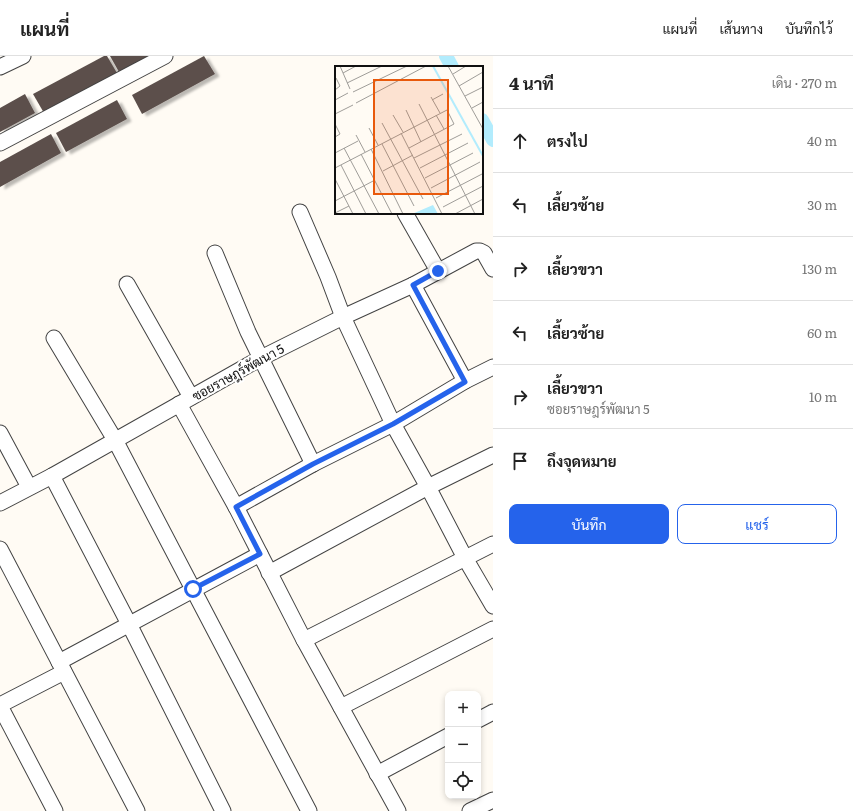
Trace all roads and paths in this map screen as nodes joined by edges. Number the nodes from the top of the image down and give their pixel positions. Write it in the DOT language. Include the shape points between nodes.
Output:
graph roads {
  1 [pos="23,56"];
  2 [pos="166,56"];
  3 [pos="0,67"];
  4 [pos="0,143"];
  5 [pos="300,212"];
  6 [pos="406,214"];
  7 [pos="215,252"];
  8 [pos="493,269"];
  9 [pos="438,271"];
  10 [pos="127,284"];
  11 [pos="413,285"];
  12 [pos="343,317"];
  13 [pos="54,338"];
  14 [pos="261,358"];
  15 [pos="493,367"];
  16 [pos="465,382"];
  17 [pos="185,401"];
  18 [pos="393,424"];
  19 [pos="0,433"];
  20 [pos="115,440"];
  21 [pos="493,455"];
  22 [pos="313,464"];
  23 [pos="52,476"];
  24 [pos="29,487"];
  25 [pos="428,487"];
  26 [pos="0,503"];
  27 [pos="236,507"];
  28 [pos="493,544"];
  29 [pos="0,549"];
  30 [pos="260,554"];
  31 [pos="465,558"];
  32 [pos="270,573"];
  33 [pos="193,589"];
  34 [pos="493,606"];
  35 [pos="129,624"];
  36 [pos="493,629"];
  37 [pos="304,640"];
  38 [pos="62,667"];
  39 [pos="0,705"];
  40 [pos="341,707"];
  41 [pos="493,712"];
  42 [pos="481,718"];
  43 [pos="4,722"];
  44 [pos="445,738"];
  45 [pos="377,774"];
  46 [pos="493,800"];
  47 [pos="55,811"];
  48 [pos="137,811"];
  49 [pos="223,811"];
  50 [pos="309,811"];
  51 [pos="398,811"];
  52 [pos="470,811"];
  1 -- 3 [label="street"];
  2 -- 4 [label="street"];
  5 -- 12 [label="street"];
  6 -- 9 [label="street"];
  7 -- 14 [label="street"];
  8 -- 9 [label="street, ซอยราษฎร์พัฒนา 5" via="484,252 480,251"];
  9 -- 11 [label="street, ซอยราษฎร์พัฒนา 5"];
  10 -- 17 [label="street"];
  11 -- 12 [label="street, ซอยราษฎร์พัฒนา 5"];
  11 -- 16 [label="street"];
  12 -- 14 [label="street, ซอยราษฎร์พัฒนา 5"];
  12 -- 18 [label="street"];
  13 -- 20 [label="street"];
  14 -- 17 [label="street, ซอยราษฎร์พัฒนา 5"];
  14 -- 22 [label="street"];
  15 -- 16 [label="street"];
  16 -- 18 [label="street"];
  17 -- 20 [label="street, ซอยราษฎร์พัฒนา 5"];
  17 -- 27 [label="street"];
  18 -- 22 [label="street"];
  18 -- 25 [label="street"];
  19 -- 24 [label="street"];
  20 -- 23 [label="street, ซอยราษฎร์พัฒนา 5"];
  20 -- 33 [label="street"];
  21 -- 25 [label="street"];
  22 -- 27 [label="street"];
  23 -- 24 [label="street, ซอยราษฎร์พัฒนา 5"];
  23 -- 35 [label="street"];
  24 -- 26 [label="street, ซอยราษฎร์พัฒนา 5"];
  25 -- 31 [label="street"];
  25 -- 32 [label="street"];
  27 -- 30 [label="street"];
  28 -- 31 [label="street"];
  29 -- 38 [label="street"];
  30 -- 32 [label="street"];
  30 -- 33 [label="street"];
  31 -- 34 [label="street"];
  31 -- 37 [label="street"];
  32 -- 37 [label="street"];
  33 -- 35 [label="street"];
  33 -- 50 [label="street"];
  35 -- 38 [label="street"];
  35 -- 49 [label="street"];
  36 -- 40 [label="street"];
  37 -- 40 [label="street"];
  38 -- 39 [label="street"];
  38 -- 48 [label="street"];
  39 -- 43 [label="street"];
  40 -- 45 [label="street"];
  41 -- 42 [label="street"];
  43 -- 47 [label="street"];
  44 -- 45 [label="street"];
  45 -- 51 [label="street"];
  46 -- 52 [label="street"];
}
